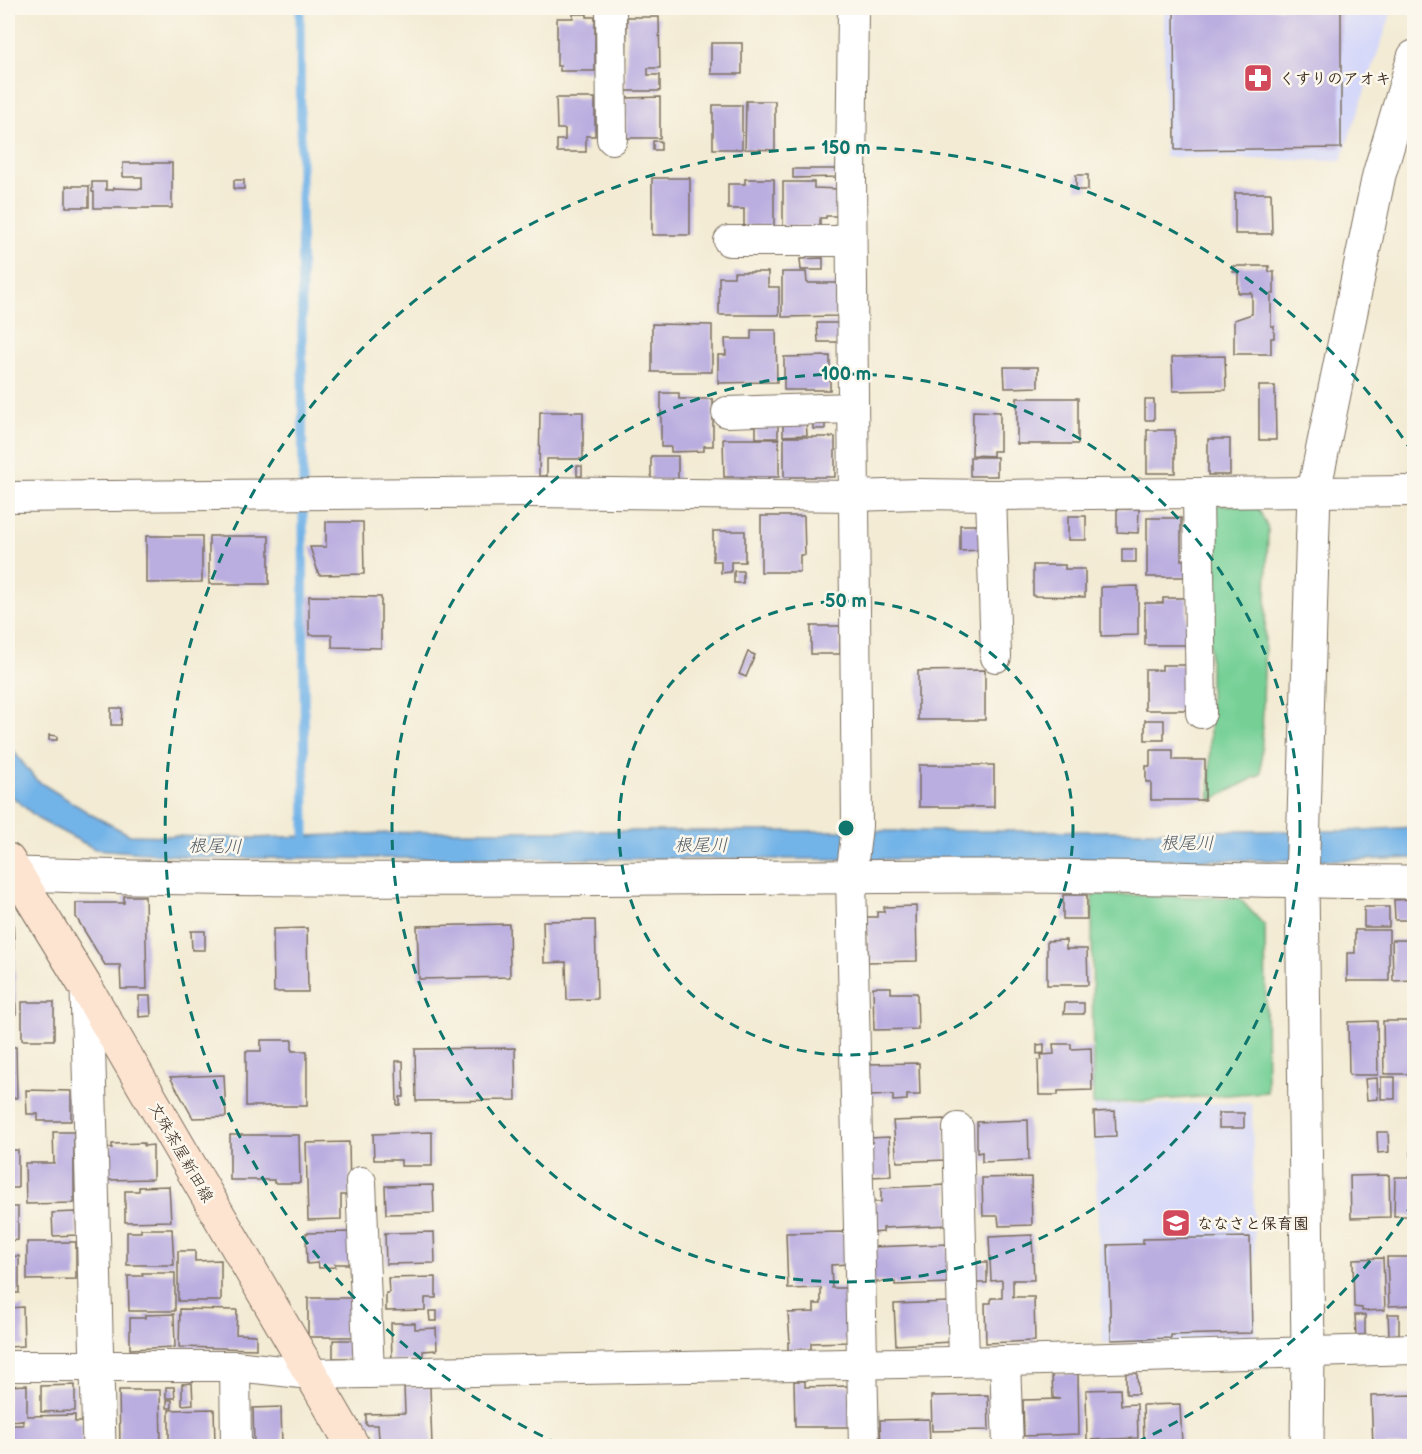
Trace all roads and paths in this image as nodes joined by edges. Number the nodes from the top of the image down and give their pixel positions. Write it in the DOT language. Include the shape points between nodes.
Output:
graph roads {
  1 [pos="610,8"];
  2 [pos="853,8"];
  3 [pos="1414,57"];
  4 [pos="612,139"];
  5 [pos="729,241"];
  6 [pos="851,241"];
  7 [pos="853,408"];
  8 [pos="727,412"];
  9 [pos="1314,491"];
  10 [pos="1414,491"];
  11 [pos="1198,493"];
  12 [pos="991,495"];
  13 [pos="853,496"];
  14 [pos="8,498"];
  15 [pos="996,657"];
  16 [pos="1201,713"];
  17 [pos="852,869"];
  18 [pos="10,871"];
  19 [pos="1303,874"];
  20 [pos="1414,882"];
  21 [pos="87,989"];
  22 [pos="958,1128"];
  23 [pos="361,1182"];
  24 [pos="1414,1349"];
  25 [pos="1308,1350"];
  26 [pos="964,1361"];
  27 [pos="1005,1361"];
  28 [pos="861,1363"];
  29 [pos="97,1365"];
  30 [pos="8,1366"];
  31 [pos="235,1366"];
  32 [pos="369,1373"];
  33 [pos="310,1374"];
  34 [pos="99,1446"];
  35 [pos="236,1446"];
  36 [pos="353,1446"];
  37 [pos="864,1446"];
  38 [pos="1008,1446"];
  39 [pos="1307,1446"];
  1 -- 4 [label="street"];
  2 -- 6 [label="street"];
  3 -- 9 [label="street" via="1379,175"];
  5 -- 6 [label="street"];
  6 -- 7 [label="street"];
  7 -- 8 [label="street"];
  7 -- 13 [label="street"];
  9 -- 10 [label="street"];
  9 -- 11 [label="street"];
  9 -- 19 [label="street"];
  11 -- 12 [label="street"];
  11 -- 16 [label="street"];
  12 -- 13 [label="street"];
  12 -- 15 [label="street"];
  13 -- 14 [label="street" via="532,492"];
  13 -- 17 [label="street" via="857,826"];
  17 -- 18 [label="street" via="529,880 164,879"];
  17 -- 19 [label="street" via="974,876"];
  17 -- 28 [label="street"];
  18 -- 21 [label="main road, 文殊茶屋新田線"];
  19 -- 20 [label="street"];
  19 -- 25 [label="street"];
  21 -- 29 [label="street"];
  21 -- 33 [label="main road, 文殊茶屋新田線"];
  22 -- 26 [label="street"];
  23 -- 32 [label="street"];
  24 -- 25 [label="street"];
  25 -- 27 [label="street"];
  25 -- 39 [label="street"];
  26 -- 27 [label="street"];
  26 -- 28 [label="street"];
  27 -- 38 [label="street"];
  28 -- 32 [label="street"];
  28 -- 37 [label="street"];
  29 -- 30 [label="street"];
  29 -- 31 [label="street"];
  29 -- 34 [label="street"];
  31 -- 33 [label="street"];
  31 -- 35 [label="street"];
  32 -- 33 [label="street"];
  33 -- 36 [label="main road, 文殊茶屋新田線"];
}
